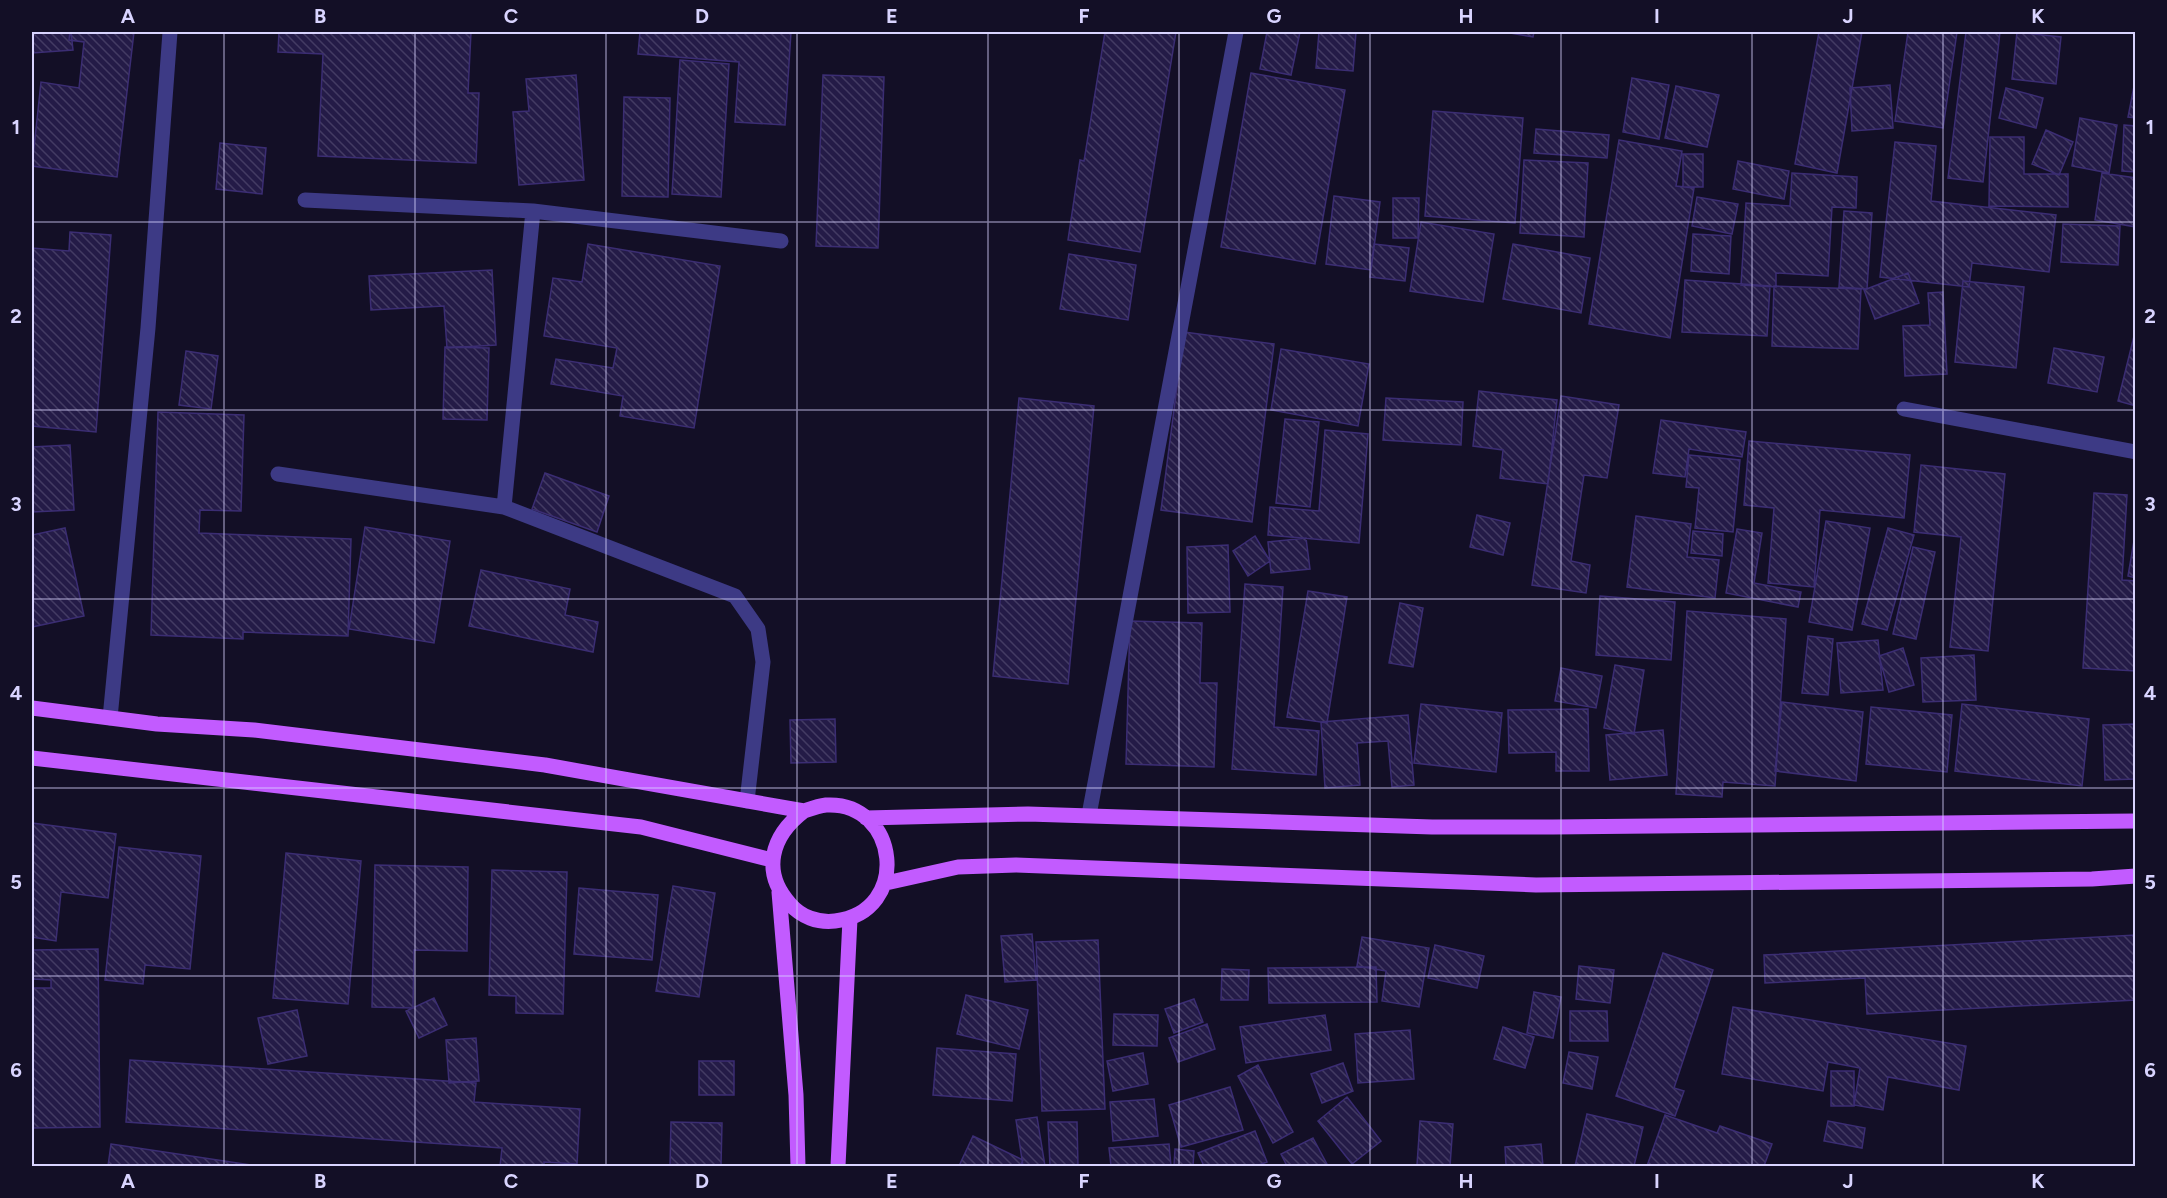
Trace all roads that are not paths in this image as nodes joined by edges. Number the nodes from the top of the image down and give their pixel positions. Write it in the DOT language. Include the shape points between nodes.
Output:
graph roads {
  1 [pos="170,32"];
  2 [pos="1236,32"];
  3 [pos="305,200"];
  4 [pos="533,211"];
  5 [pos="781,241"];
  6 [pos="1904,409"];
  7 [pos="2136,452"];
  8 [pos="278,474"];
  9 [pos="504,507"];
  10 [pos="32,708"];
  11 [pos="110,718"];
  12 [pos="32,758"];
  13 [pos="747,801"];
  14 [pos="804,811"];
  15 [pos="1089,815"];
  16 [pos="866,818"];
  17 [pos="2136,821"];
  18 [pos="772,860"];
  19 [pos="2136,876"];
  20 [pos="886,883"];
  21 [pos="779,892"];
  22 [pos="850,919"];
  23 [pos="798,1167"];
  24 [pos="838,1167"];
  1 -- 11 [label="street" via="148,327"];
  2 -- 15 [label="street"];
  3 -- 4 [label="street"];
  4 -- 5 [label="street"];
  4 -- 9 [label="street"];
  6 -- 7 [label="street"];
  8 -- 9 [label="street"];
  9 -- 13 [label="street" via="735,596 758,629 763,662"];
  10 -- 11 [label="main road"];
  11 -- 13 [label="main road" via="254,730 545,765"];
  12 -- 18 [label="main road" via="641,827"];
  13 -- 14 [label="main road"];
  14 -- 16 [label="main road" via="825,805 847,807"];
  14 -- 18 [label="main road" via="788,823"];
  15 -- 16 [label="main road"];
  15 -- 17 [label="main road" via="1553,827"];
  16 -- 20 [label="main road" via="882,836 889,859"];
  18 -- 21 [label="main road"];
  19 -- 20 [label="main road" via="1536,885 1016,865 958,867"];
  20 -- 22 [label="main road" via="872,905"];
  21 -- 22 [label="main road" via="797,912 823,922"];
  21 -- 23 [label="main road"];
  22 -- 24 [label="main road"];
}
